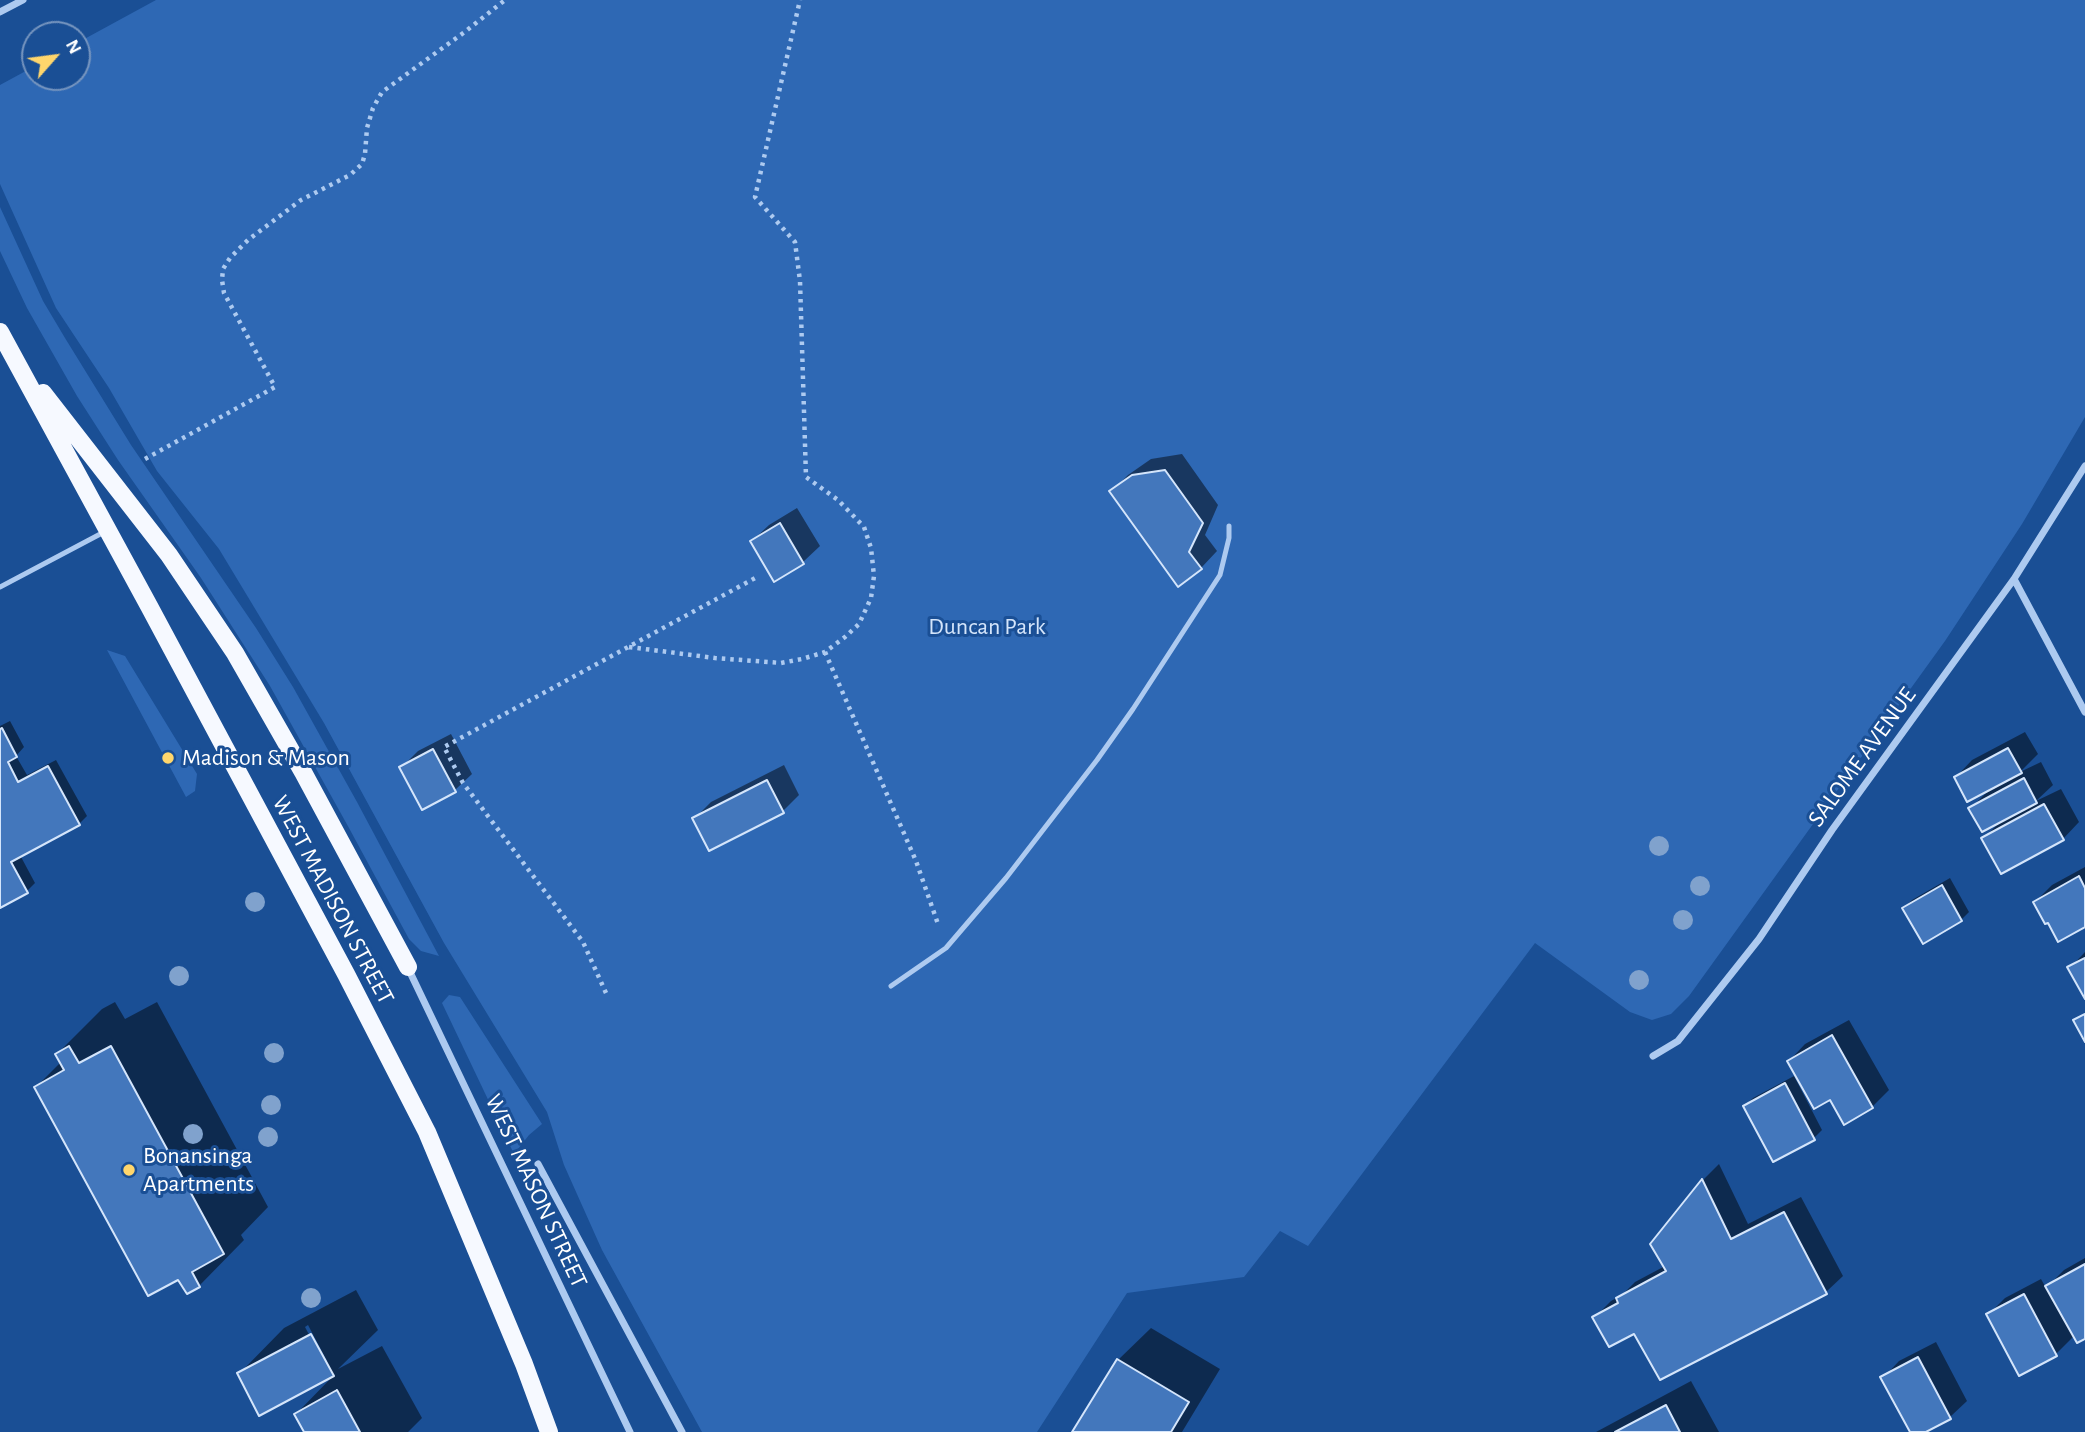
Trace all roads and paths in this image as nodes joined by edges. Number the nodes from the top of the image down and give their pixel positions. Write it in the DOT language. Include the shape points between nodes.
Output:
graph roads {
  1 [pos="23,0"];
  2 [pos="505,0"];
  3 [pos="800,0"];
  4 [pos="0,12"];
  5 [pos="0,332"];
  6 [pos="4,346"];
  7 [pos="145,459"];
  8 [pos="2085,466"];
  9 [pos="1229,526"];
  10 [pos="108,530"];
  11 [pos="757,577"];
  12 [pos="2014,579"];
  13 [pos="0,587"];
  14 [pos="629,647"];
  15 [pos="825,652"];
  16 [pos="2085,712"];
  17 [pos="946,948"];
  18 [pos="408,967"];
  19 [pos="891,986"];
  20 [pos="606,993"];
  21 [pos="1653,1056"];
  22 [pos="538,1164"];
  23 [pos="549,1432"];
  24 [pos="630,1432"];
  25 [pos="682,1432"];
  1 -- 4 [label="street"];
  2 -- 7 [label="path" via="382,92 367,128 362,164 301,200 248,240 223,269 228,303 275,387"];
  3 -- 15 [label="path" via="755,197 795,242 806,477 864,527 871,548 872,598 859,624"];
  5 -- 6 [label="main road, WEST MADISON STREET"];
  6 -- 10 [label="main road, WEST MADISON STREET"];
  6 -- 18 [label="main road" via="169,555 235,653"];
  8 -- 12 [label="street, SALOME AVENUE"];
  9 -- 17 [label="lane" via="1220,575 1133,709 1049,824"];
  10 -- 13 [label="lane"];
  10 -- 23 [label="main road, WEST MADISON STREET" via="427,1132"];
  11 -- 14 [label="path"];
  12 -- 16 [label="street"];
  12 -- 21 [label="street, SALOME AVENUE" via="1759,939 1678,1041"];
  14 -- 15 [label="path" via="781,663"];
  14 -- 20 [label="path" via="444,747 463,783 583,942"];
  15 -- 17 [label="path" via="916,861"];
  17 -- 19 [label="lane"];
  18 -- 24 [label="street, WEST MASON STREET"];
  22 -- 25 [label="street, WEST MASON STREET"];
}
